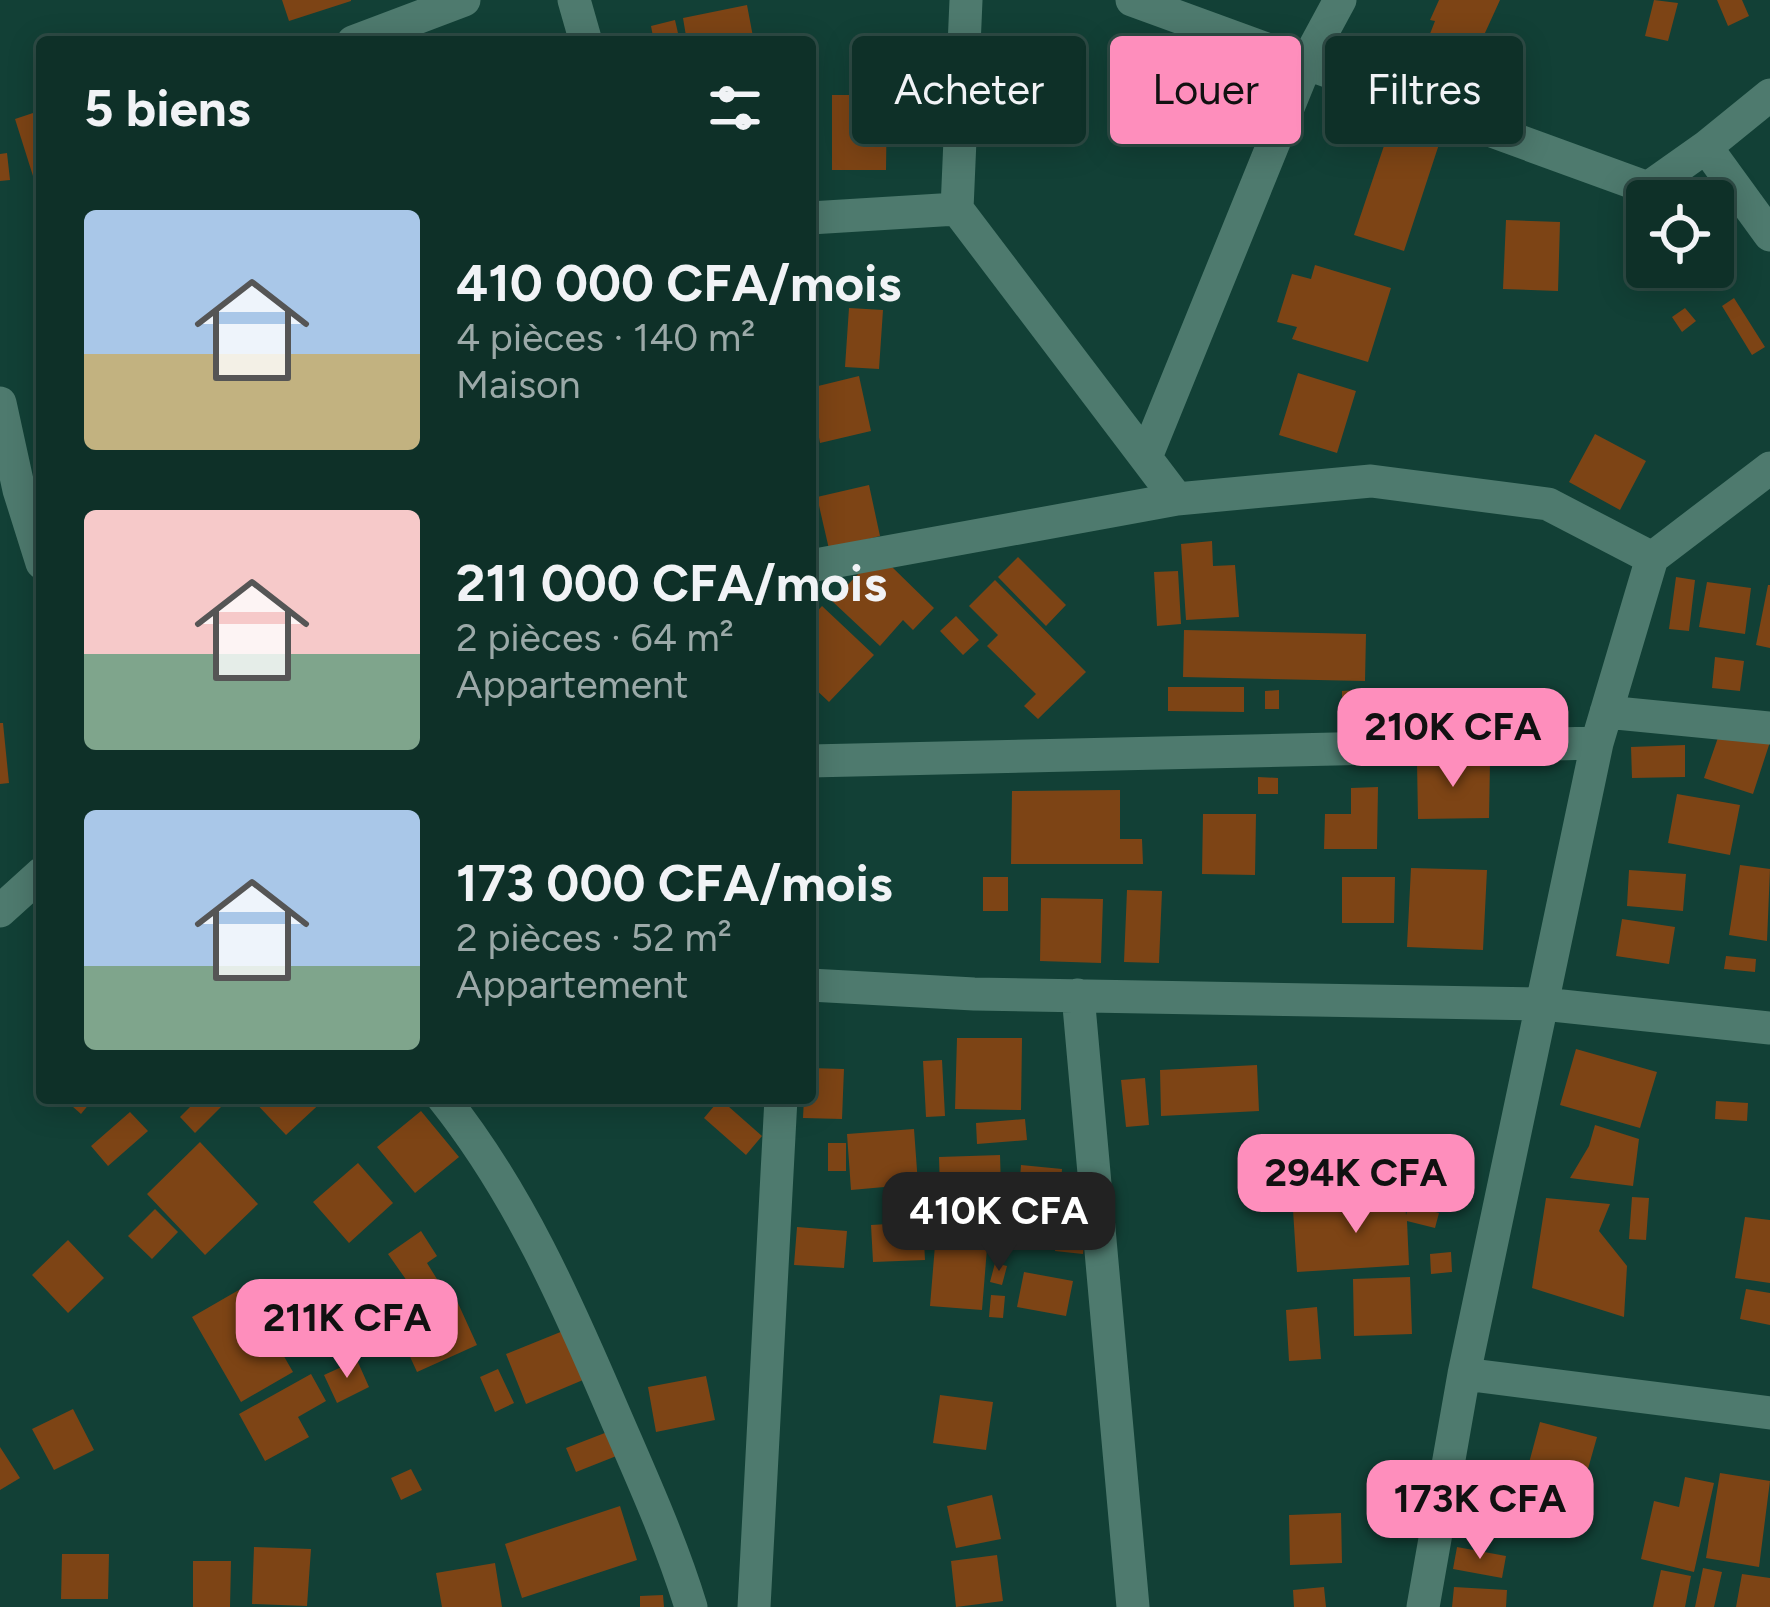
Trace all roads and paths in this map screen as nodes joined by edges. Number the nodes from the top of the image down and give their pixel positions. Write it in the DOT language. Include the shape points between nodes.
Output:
graph roads {
  1 [pos="464,0"];
  2 [pos="574,0"];
  3 [pos="966,0"];
  4 [pos="1132,0"];
  5 [pos="1340,0"];
  6 [pos="369,36"];
  7 [pos="584,36"];
  8 [pos="1307,61"];
  9 [pos="1770,95"];
  10 [pos="1706,147"];
  11 [pos="957,208"];
  12 [pos="816,218"];
  13 [pos="1770,235"];
  14 [pos="0,403"];
  15 [pos="1146,457"];
  16 [pos="1770,467"];
  17 [pos="1177,499"];
  18 [pos="36,544"];
  19 [pos="1652,558"];
  20 [pos="816,565"];
  21 [pos="1602,728"];
  22 [pos="1770,728"];
  23 [pos="816,760"];
  24 [pos="36,878"];
  25 [pos="0,911"];
  26 [pos="816,985"];
  27 [pos="1078,995"];
  28 [pos="1543,1004"];
  29 [pos="1770,1028"];
  30 [pos="447,1104"];
  31 [pos="782,1104"];
  32 [pos="1464,1374"];
  33 [pos="1770,1413"];
  34 [pos="691,1607"];
  35 [pos="754,1607"];
  36 [pos="1133,1607"];
  37 [pos="1423,1607"];
  1 -- 6 [label="street"];
  2 -- 7 [label="street"];
  3 -- 11 [label="street"];
  4 -- 8 [label="street"];
  5 -- 8 [label="street"];
  8 -- 10 [label="street" via="1648,188"];
  8 -- 15 [label="street"];
  9 -- 10 [label="street"];
  10 -- 13 [label="street"];
  11 -- 12 [label="street"];
  11 -- 15 [label="street"];
  14 -- 18 [label="street"];
  15 -- 17 [label="street"];
  16 -- 19 [label="street"];
  17 -- 19 [label="street" via="1371,481 1548,504"];
  17 -- 20 [label="street"];
  19 -- 21 [label="street"];
  21 -- 22 [label="street"];
  21 -- 23 [label="street"];
  21 -- 28 [label="street"];
  24 -- 25 [label="street"];
  26 -- 27 [label="street"];
  27 -- 28 [label="street"];
  27 -- 36 [label="street"];
  28 -- 29 [label="street"];
  28 -- 32 [label="street"];
  30 -- 34 [label="street" via="553,1271"];
  31 -- 35 [label="street"];
  32 -- 33 [label="street"];
  32 -- 37 [label="street"];
}
